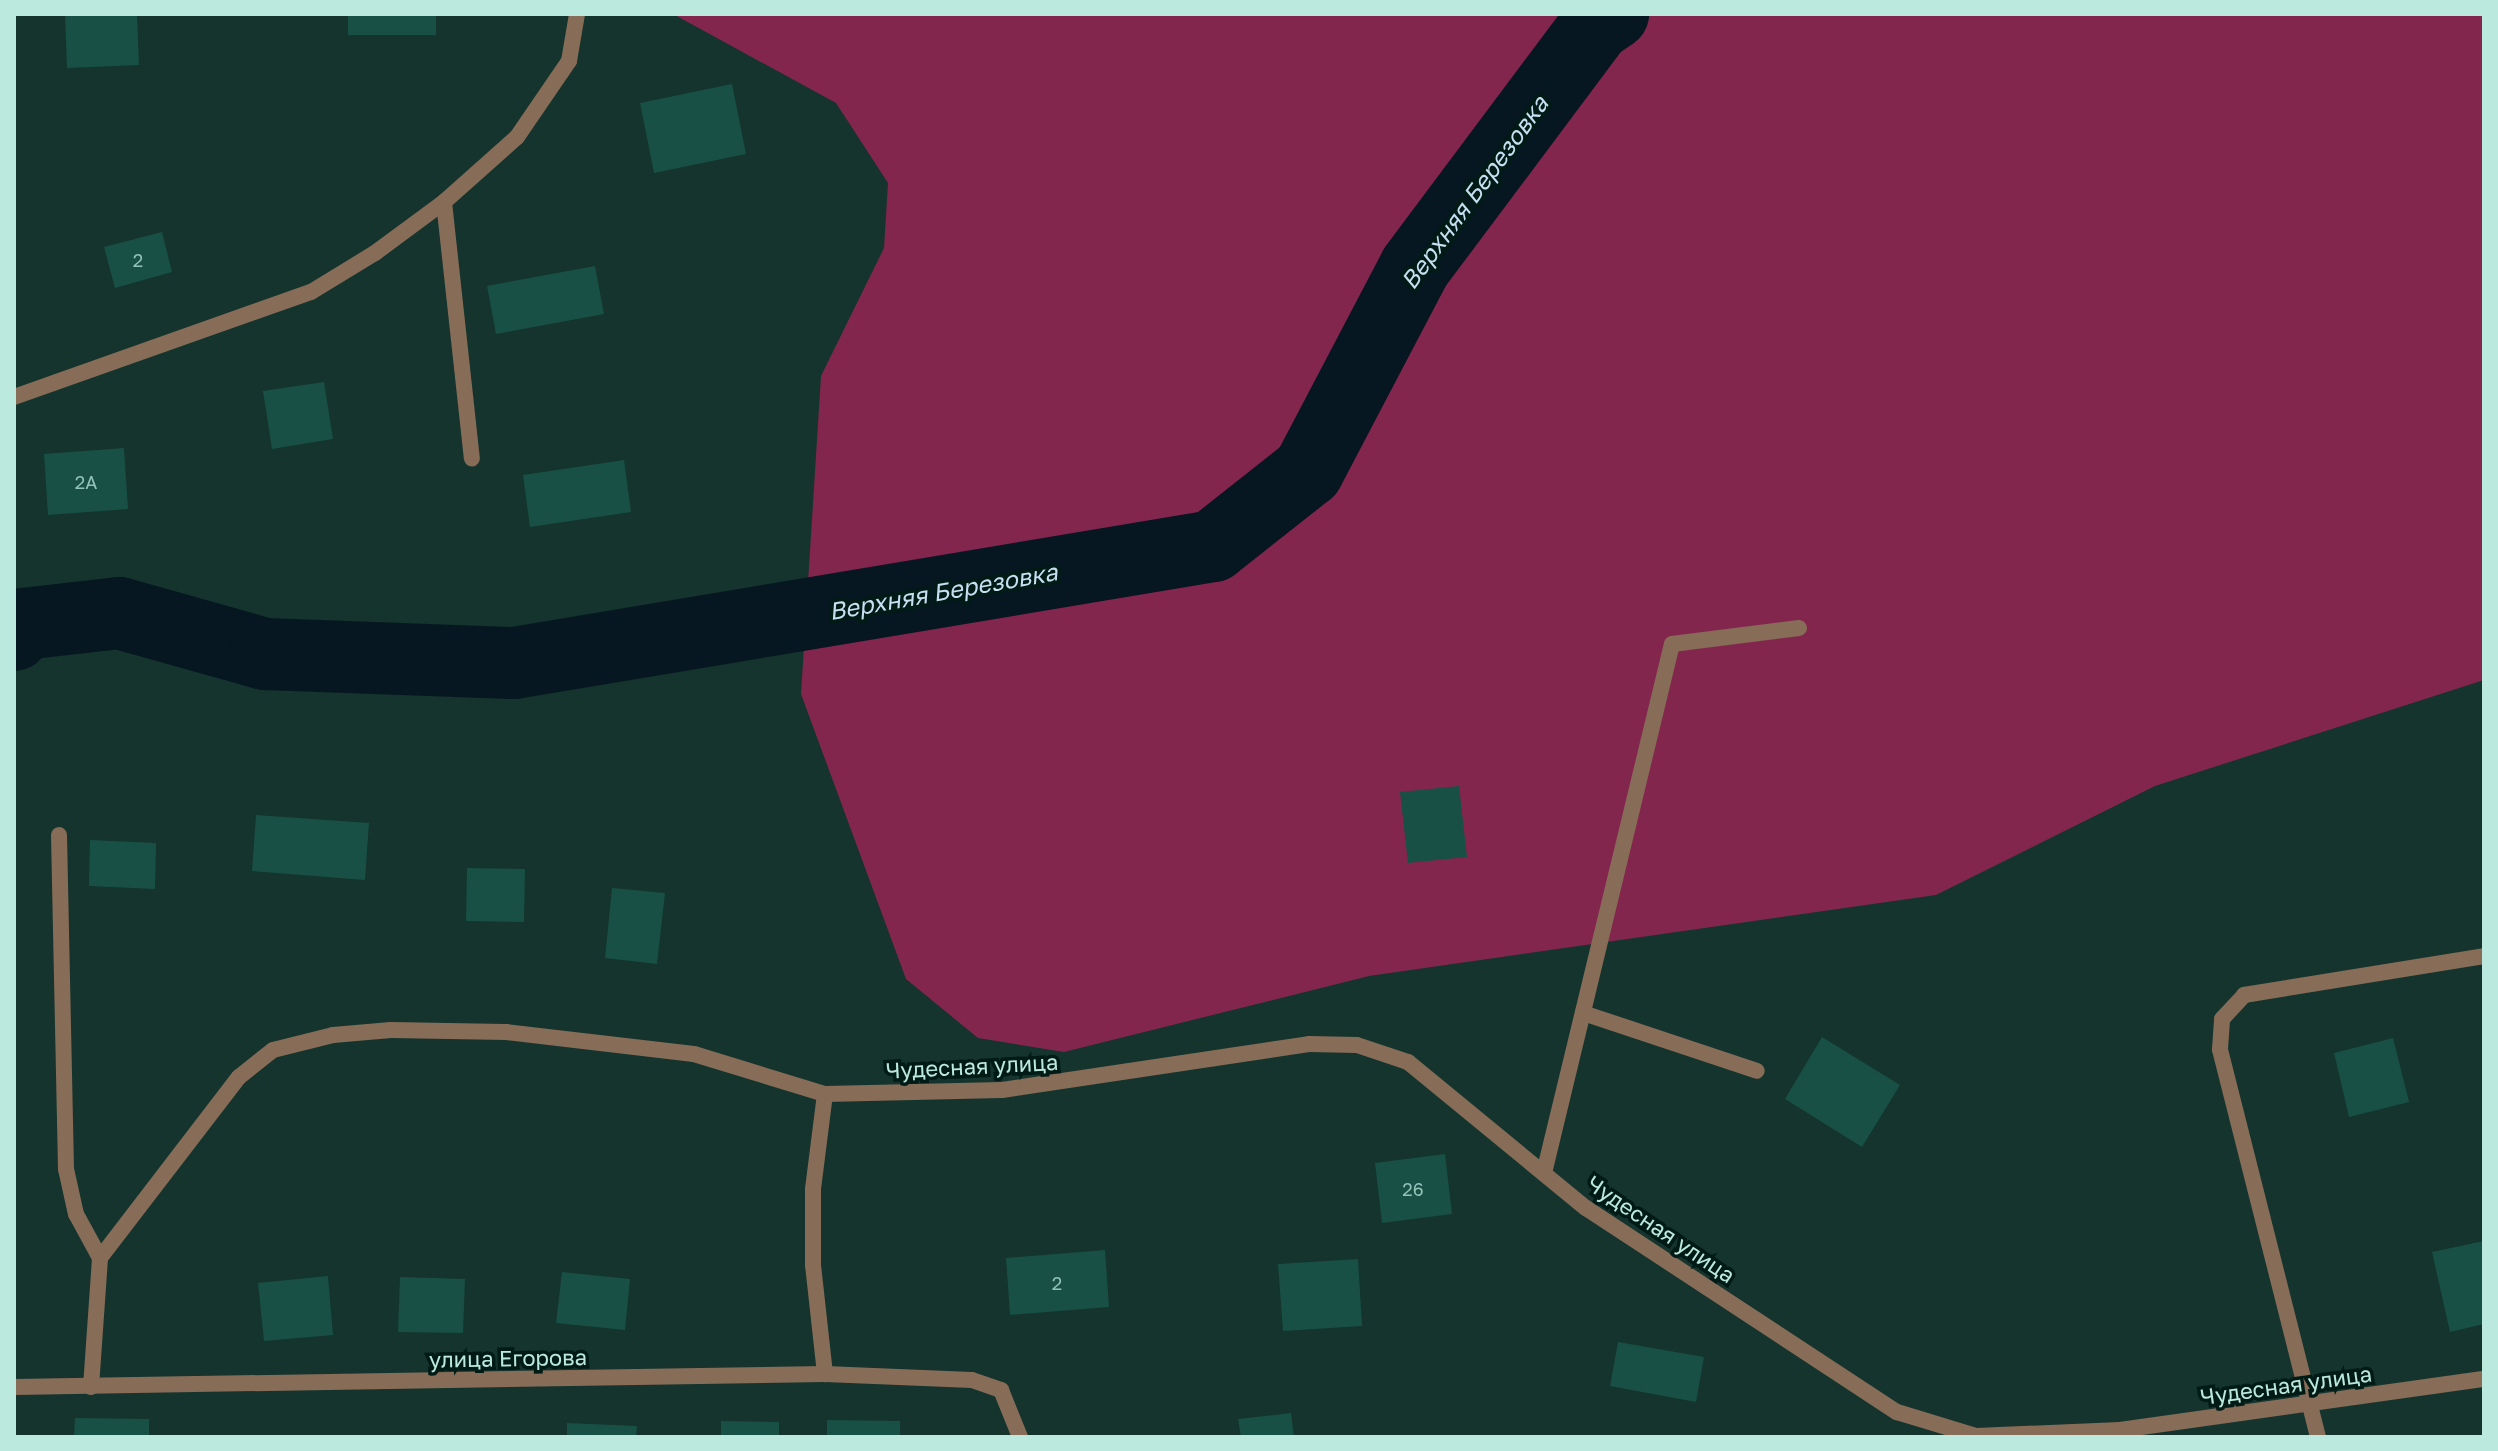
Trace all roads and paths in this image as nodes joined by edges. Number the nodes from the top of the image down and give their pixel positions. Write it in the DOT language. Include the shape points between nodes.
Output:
graph roads {
  1 [pos="577,14"];
  2 [pos="444,202"];
  3 [pos="14,397"];
  4 [pos="472,458"];
  5 [pos="1799,628"];
  6 [pos="59,835"];
  7 [pos="2484,956"];
  8 [pos="1583,1013"];
  9 [pos="1757,1071"];
  10 [pos="825,1094"];
  11 [pos="1544,1173"];
  12 [pos="100,1258"];
  13 [pos="825,1374"];
  14 [pos="2484,1379"];
  15 [pos="14,1387"];
  16 [pos="91,1387"];
  17 [pos="2312,1403"];
  18 [pos="1020,1437"];
  19 [pos="2318,1437"];
  1 -- 2 [label="street" via="569,61 517,137"];
  2 -- 3 [label="street" via="311,292"];
  2 -- 4 [label="street"];
  5 -- 8 [label="street" via="1672,644"];
  6 -- 12 [label="street" via="66,1169 76,1214"];
  7 -- 17 [label="street" via="2244,995 2222,1019 2220,1049"];
  8 -- 9 [label="street"];
  8 -- 11 [label="street"];
  10 -- 11 [label="street, Чудесная улица" via="1002,1090 1309,1044 1357,1045 1408,1062"];
  10 -- 12 [label="street, Чудесная улица" via="694,1054 607,1041 478,1031 333,1035 273,1050 239,1077"];
  10 -- 13 [label="street" via="813,1189 813,1265"];
  11 -- 17 [label="street, Чудесная улица" via="1586,1208 1897,1412 1976,1436 2120,1430"];
  12 -- 16 [label="street"];
  13 -- 16 [label="street, улица Егорова"];
  13 -- 18 [label="street, улица Егорова" via="972,1380 1001,1390"];
  14 -- 17 [label="street, Чудесная улица"];
  15 -- 16 [label="street, улица Егорова"];
  17 -- 19 [label="street"];
}
